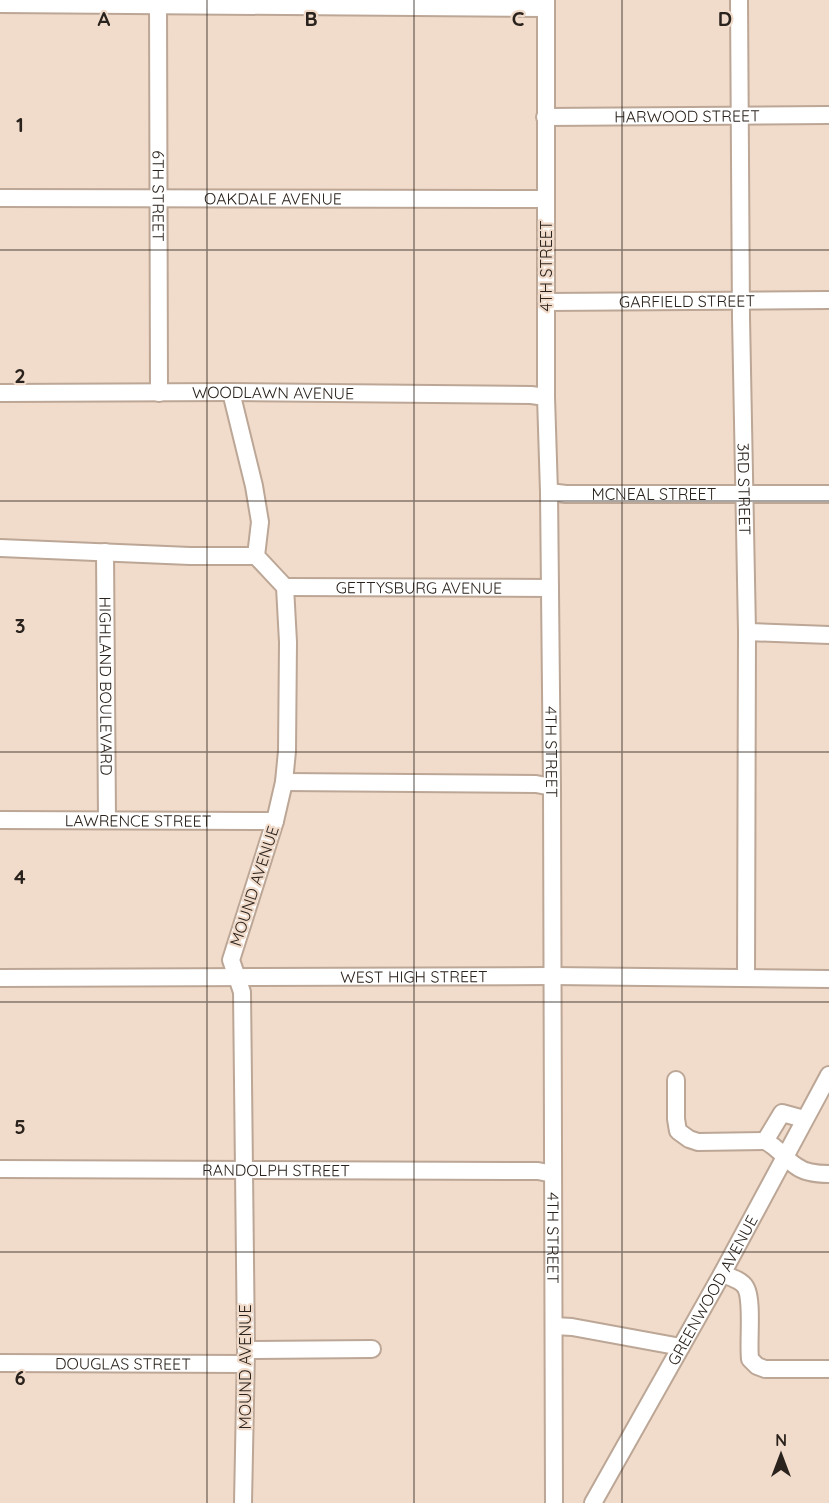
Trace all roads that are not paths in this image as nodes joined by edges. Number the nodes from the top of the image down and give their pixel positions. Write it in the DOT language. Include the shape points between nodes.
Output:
graph roads {
  1 [pos="739,0"];
  2 [pos="158,3"];
  3 [pos="0,4"];
  4 [pos="546,4"];
  5 [pos="740,115"];
  6 [pos="829,115"];
  7 [pos="545,117"];
  8 [pos="0,198"];
  9 [pos="157,198"];
  10 [pos="546,199"];
  11 [pos="741,299"];
  12 [pos="829,300"];
  13 [pos="546,302"];
  14 [pos="231,392"];
  15 [pos="0,393"];
  16 [pos="159,393"];
  17 [pos="546,397"];
  18 [pos="549,492"];
  19 [pos="744,493"];
  20 [pos="829,494"];
  21 [pos="0,548"];
  22 [pos="105,552"];
  23 [pos="256,556"];
  24 [pos="285,587"];
  25 [pos="550,588"];
  26 [pos="747,632"];
  27 [pos="829,635"];
  28 [pos="284,782"];
  29 [pos="552,787"];
  30 [pos="108,819"];
  31 [pos="0,820"];
  32 [pos="275,821"];
  33 [pos="237,976"];
  34 [pos="552,976"];
  35 [pos="0,978"];
  36 [pos="746,978"];
  37 [pos="829,979"];
  38 [pos="829,1075"];
  39 [pos="676,1080"];
  40 [pos="804,1119"];
  41 [pos="765,1141"];
  42 [pos="785,1156"];
  43 [pos="0,1169"];
  44 [pos="243,1170"];
  45 [pos="553,1174"];
  46 [pos="829,1174"];
  47 [pos="722,1274"];
  48 [pos="554,1326"];
  49 [pos="681,1347"];
  50 [pos="372,1349"];
  51 [pos="246,1357"];
  52 [pos="0,1363"];
  53 [pos="829,1369"];
  54 [pos="243,1503"];
  55 [pos="554,1503"];
  56 [pos="593,1503"];
  1 -- 5 [label="street, 3RD STREET"];
  2 -- 3 [label="street"];
  2 -- 4 [label="street"];
  2 -- 9 [label="street, 6TH STREET"];
  4 -- 7 [label="street, 4TH STREET"];
  5 -- 6 [label="street, HARWOOD STREET"];
  5 -- 7 [label="street, HARWOOD STREET"];
  5 -- 11 [label="street, 3RD STREET"];
  7 -- 10 [label="street, 4TH STREET"];
  8 -- 9 [label="street, OAKDALE AVENUE"];
  9 -- 10 [label="street, OAKDALE AVENUE"];
  9 -- 16 [label="street, 6TH STREET"];
  10 -- 13 [label="street, 4TH STREET"];
  11 -- 12 [label="street, GARFIELD STREET"];
  11 -- 13 [label="street, GARFIELD STREET"];
  11 -- 19 [label="street, 3RD STREET"];
  13 -- 17 [label="street, 4TH STREET"];
  14 -- 16 [label="street, WOODLAWN AVENUE"];
  14 -- 17 [label="street, WOODLAWN AVENUE"];
  14 -- 23 [label="street" via="260,522"];
  15 -- 16 [label="street, WOODLAWN AVENUE"];
  17 -- 18 [label="street, 4TH STREET"];
  18 -- 19 [label="street, MCNEAL STREET"];
  18 -- 25 [label="street, 4TH STREET"];
  19 -- 20 [label="street, MCNEAL STREET"];
  19 -- 26 [label="street, 3RD STREET"];
  21 -- 22 [label="street"];
  22 -- 23 [label="street"];
  22 -- 30 [label="street, HIGHLAND BOULEVARD"];
  23 -- 24 [label="street"];
  24 -- 25 [label="street, GETTYSBURG AVENUE"];
  24 -- 28 [label="street, MOUND AVENUE" via="288,642"];
  25 -- 29 [label="street, 4TH STREET"];
  26 -- 27 [label="street"];
  26 -- 36 [label="street, 3RD STREET"];
  28 -- 29 [label="street"];
  28 -- 32 [label="street, MOUND AVENUE"];
  29 -- 34 [label="street, 4TH STREET"];
  30 -- 31 [label="street, LAWRENCE STREET"];
  30 -- 32 [label="street, LAWRENCE STREET"];
  32 -- 33 [label="street, MOUND AVENUE" via="231,960"];
  33 -- 34 [label="street, WEST HIGH STREET"];
  33 -- 35 [label="street, WEST HIGH STREET"];
  33 -- 44 [label="street, MOUND AVENUE" via="242,992"];
  34 -- 36 [label="street, WEST HIGH STREET"];
  34 -- 45 [label="street, 4TH STREET"];
  36 -- 37 [label="street, WEST HIGH STREET"];
  38 -- 40 [label="street, GREENWOOD AVENUE"];
  39 -- 41 [label="street" via="678,1131 698,1142"];
  40 -- 41 [label="street" via="782,1113"];
  40 -- 42 [label="street, GREENWOOD AVENUE"];
  41 -- 42 [label="street"];
  42 -- 46 [label="street" via="797,1168"];
  42 -- 47 [label="street, GREENWOOD AVENUE"];
  43 -- 44 [label="street, RANDOLPH STREET"];
  44 -- 45 [label="street, RANDOLPH STREET"];
  44 -- 51 [label="street, MOUND AVENUE"];
  45 -- 48 [label="street, 4TH STREET"];
  47 -- 49 [label="street, GREENWOOD AVENUE"];
  47 -- 53 [label="street" via="746,1286 750,1359 757,1366"];
  48 -- 49 [label="street"];
  48 -- 55 [label="street, 4TH STREET"];
  49 -- 56 [label="street, GREENWOOD AVENUE"];
  50 -- 51 [label="street, DOUGLAS STREET"];
  51 -- 52 [label="street, DOUGLAS STREET"];
  51 -- 54 [label="street, MOUND AVENUE"];
}
